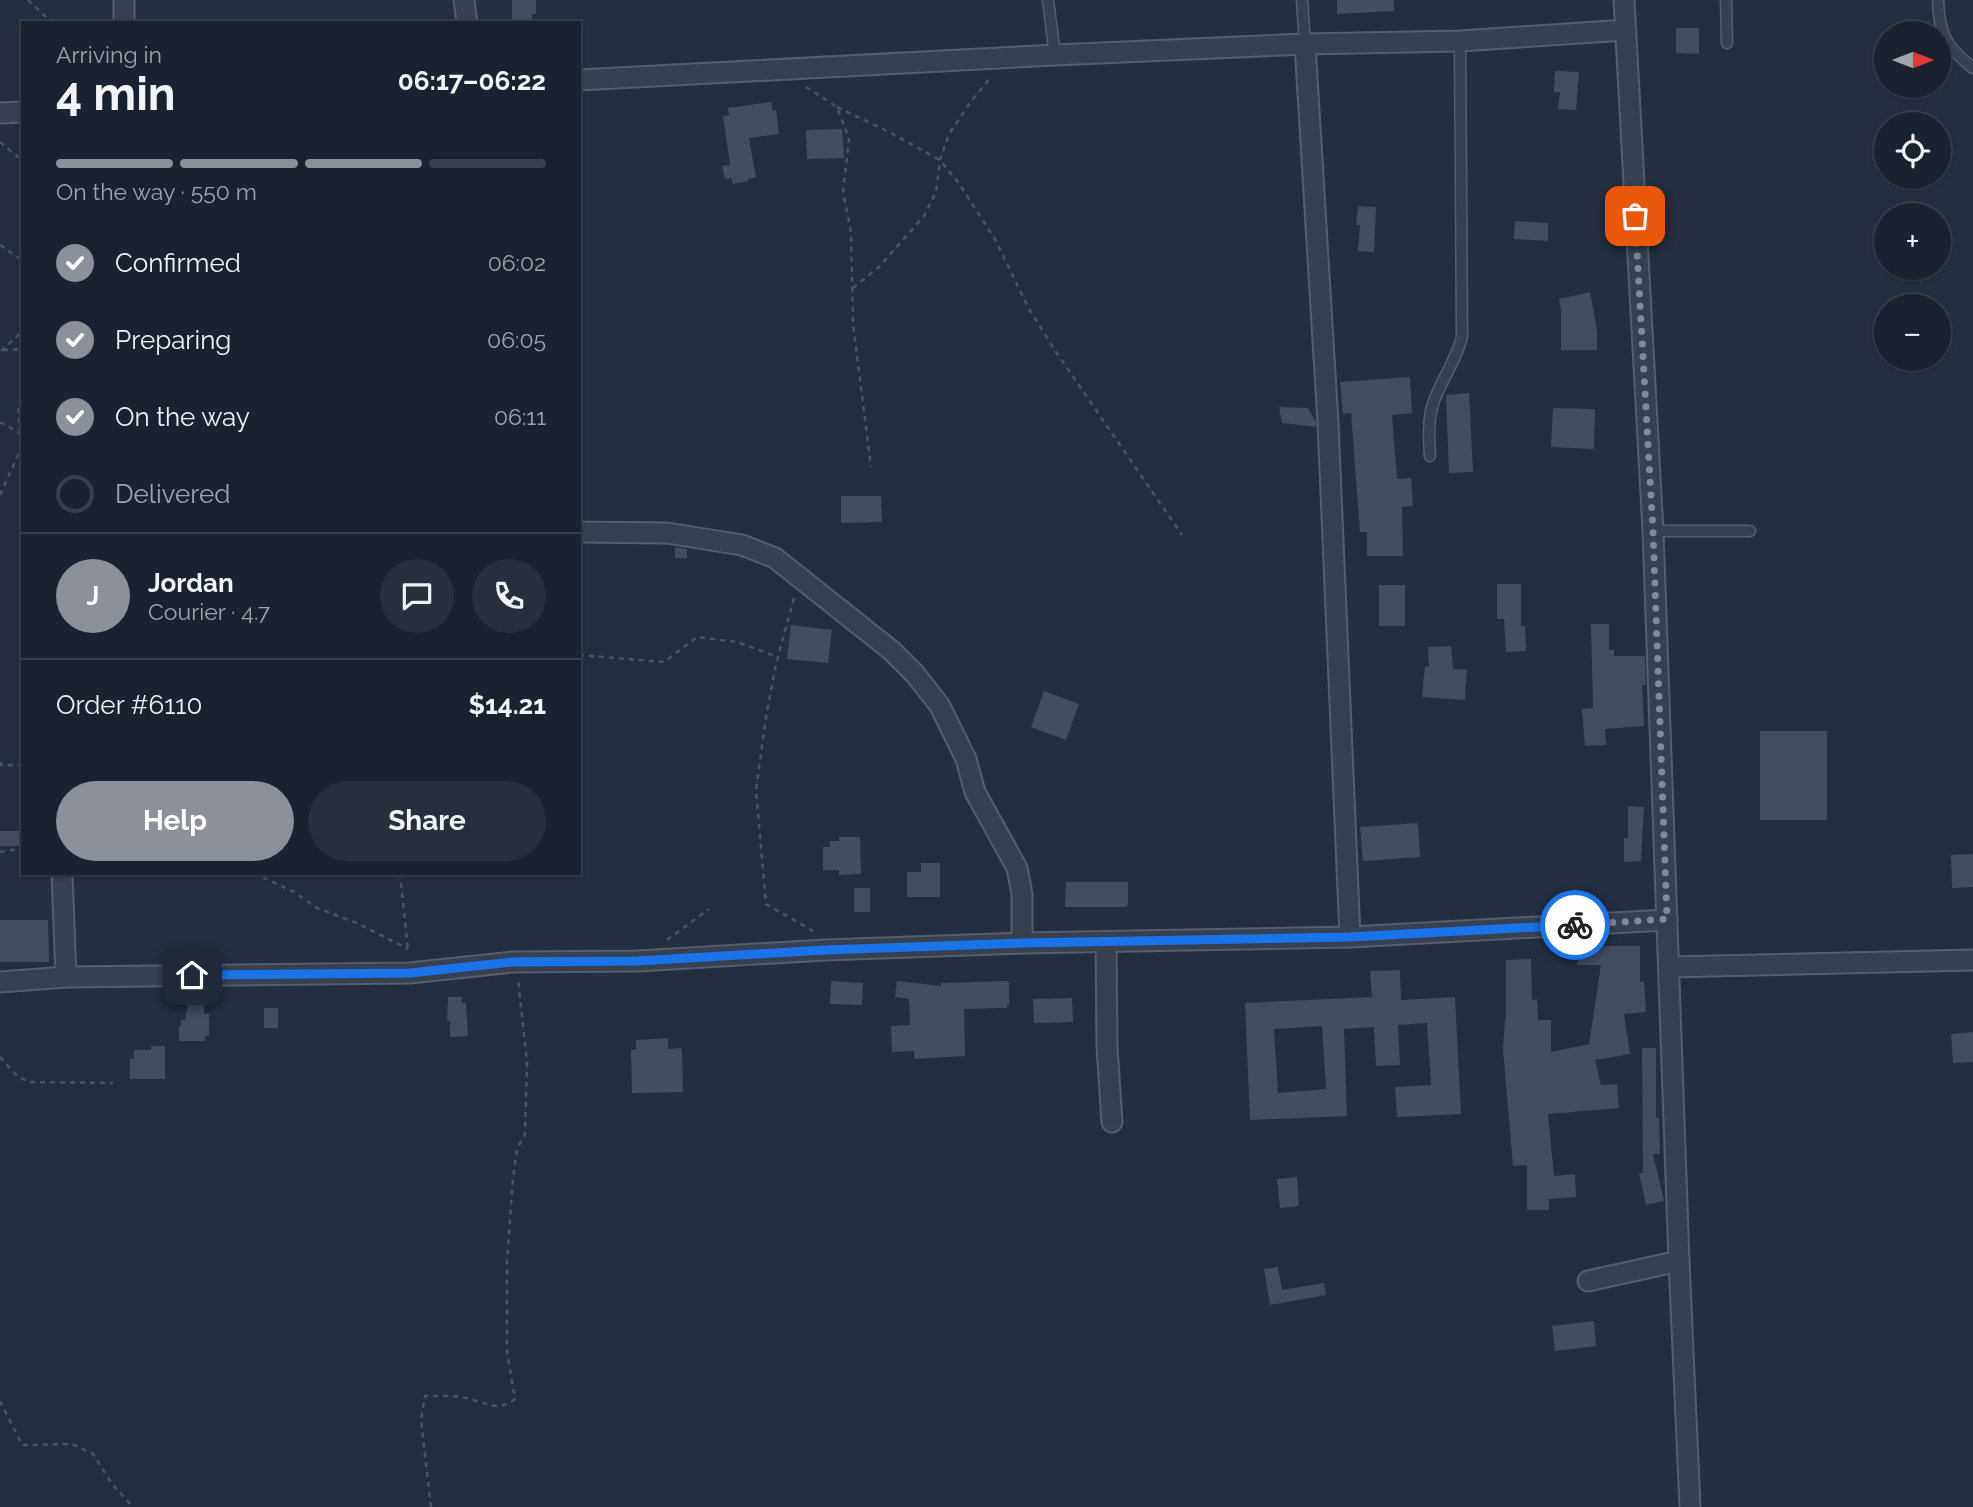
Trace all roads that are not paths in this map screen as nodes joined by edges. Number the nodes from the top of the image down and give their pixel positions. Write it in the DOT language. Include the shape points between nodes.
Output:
graph roads {
  1 [pos="124,0"];
  2 [pos="464,0"];
  3 [pos="1048,0"];
  4 [pos="1302,0"];
  5 [pos="1624,0"];
  6 [pos="1726,0"];
  7 [pos="1938,0"];
  8 [pos="124,21"];
  9 [pos="467,21"];
  10 [pos="1626,30"];
  11 [pos="1460,41"];
  12 [pos="1727,43"];
  13 [pos="1305,44"];
  14 [pos="1055,55"];
  15 [pos="1973,68"];
  16 [pos="581,82"];
  17 [pos="21,112"];
  18 [pos="0,113"];
  19 [pos="1430,456"];
  20 [pos="1653,531"];
  21 [pos="1749,531"];
  22 [pos="581,532"];
  23 [pos="62,875"];
  24 [pos="1667,919"];
  25 [pos="1350,937"];
  26 [pos="1022,943"];
  27 [pos="1106,943"];
  28 [pos="1973,960"];
  29 [pos="1669,967"];
  30 [pos="66,977"];
  31 [pos="0,982"];
  32 [pos="1112,1122"];
  33 [pos="1679,1261"];
  34 [pos="1588,1281"];
  35 [pos="1690,1507"];
  1 -- 8 [label="street"];
  2 -- 9 [label="street"];
  3 -- 14 [label="lane"];
  4 -- 13 [label="lane"];
  5 -- 10 [label="street"];
  6 -- 12 [label="lane"];
  7 -- 15 [label="lane" via="1944,38"];
  10 -- 11 [label="street"];
  10 -- 20 [label="street"];
  11 -- 13 [label="street"];
  11 -- 19 [label="lane" via="1462,336 1432,407"];
  13 -- 14 [label="street"];
  13 -- 25 [label="street" via="1328,423"];
  14 -- 16 [label="street"];
  17 -- 18 [label="street"];
  20 -- 21 [label="lane"];
  20 -- 24 [label="street"];
  22 -- 26 [label="street" via="667,533 742,545 775,558 892,651 940,706 966,759 975,792 1017,868"];
  23 -- 30 [label="street"];
  24 -- 25 [label="street"];
  24 -- 29 [label="street"];
  25 -- 27 [label="street"];
  26 -- 27 [label="street"];
  26 -- 30 [label="street" via="638,961 513,962 410,973"];
  27 -- 32 [label="street"];
  28 -- 29 [label="street"];
  29 -- 33 [label="street"];
  30 -- 31 [label="street"];
  33 -- 34 [label="street"];
  33 -- 35 [label="street"];
}
